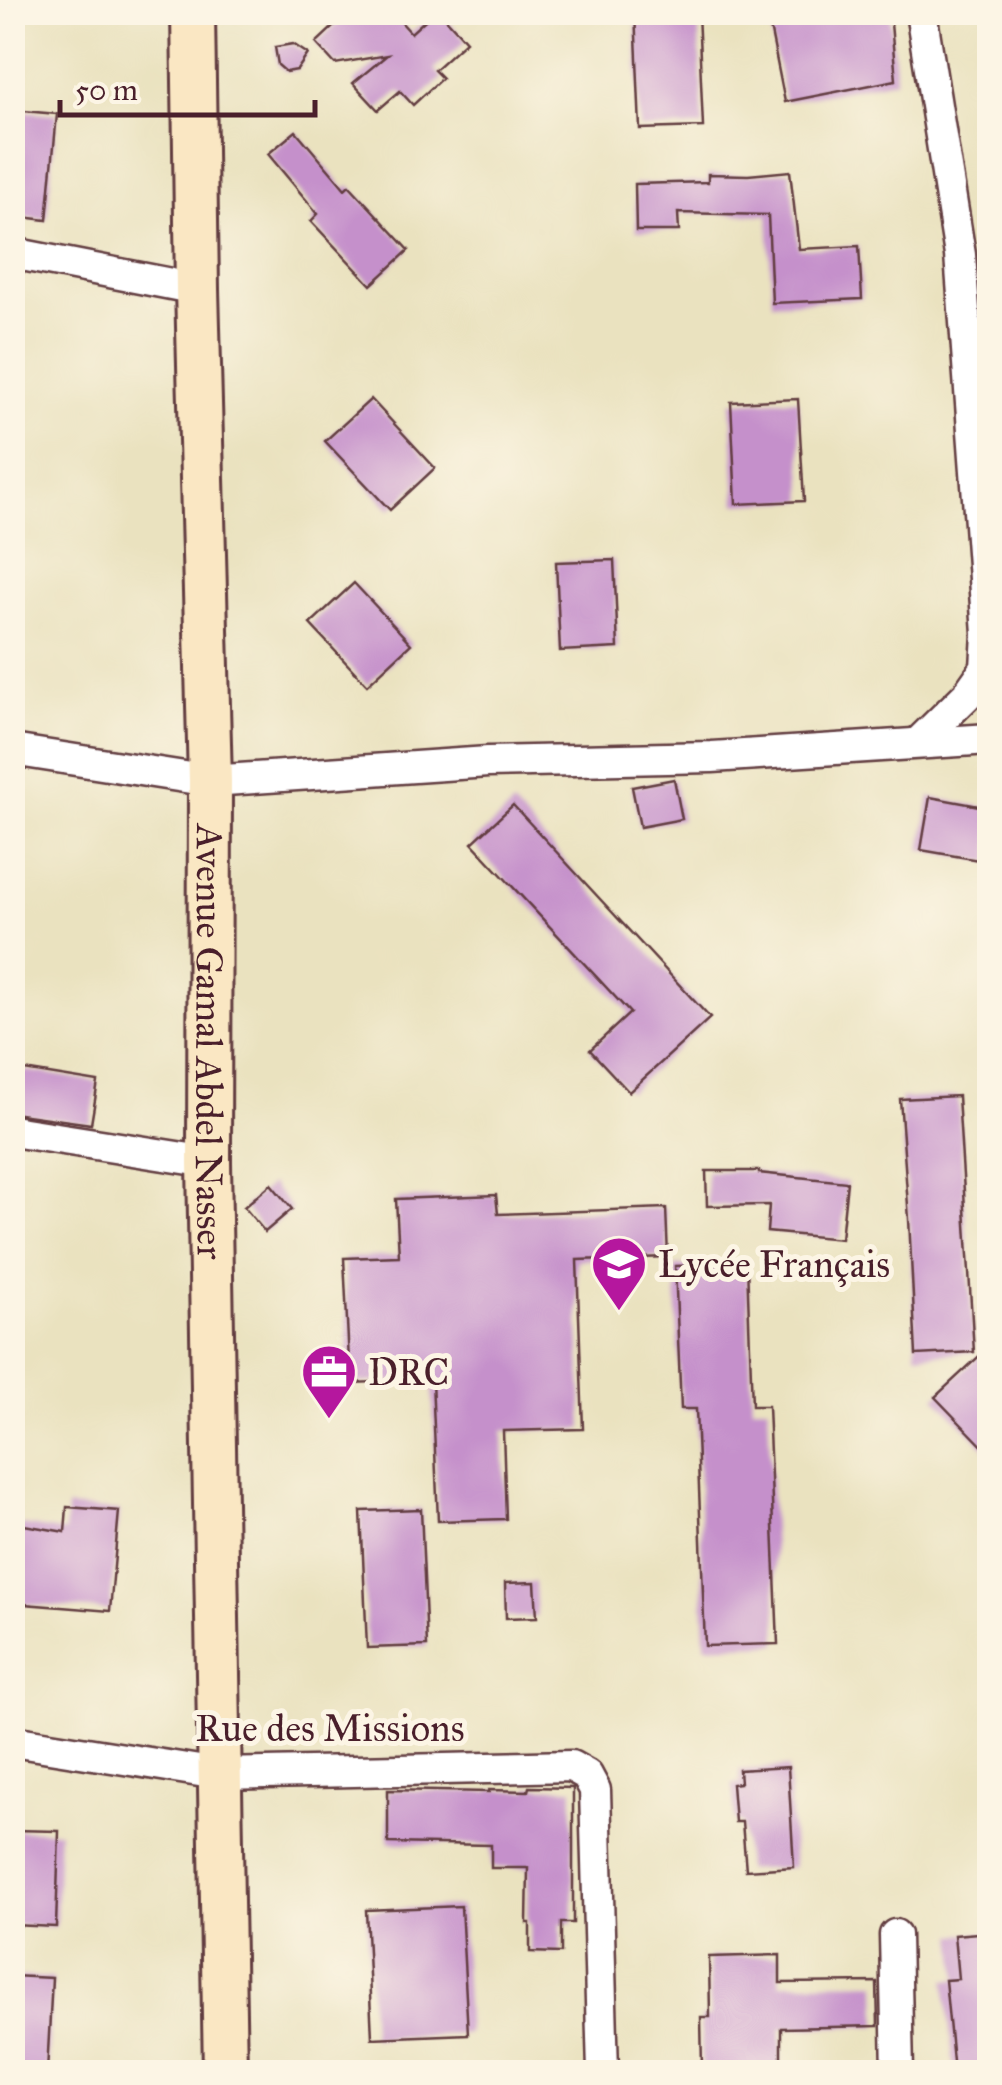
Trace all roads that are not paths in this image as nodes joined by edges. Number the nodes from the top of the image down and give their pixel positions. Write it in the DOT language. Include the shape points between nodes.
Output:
graph roads {
  1 [pos="193,12"];
  2 [pos="921,12"];
  3 [pos="12,253"];
  4 [pos="197,289"];
  5 [pos="990,739"];
  6 [pos="919,742"];
  7 [pos="12,750"];
  8 [pos="210,781"];
  9 [pos="12,1131"];
  10 [pos="209,1162"];
  11 [pos="12,1741"];
  12 [pos="218,1774"];
  13 [pos="895,1935"];
  14 [pos="225,2072"];
  15 [pos="603,2072"];
  16 [pos="898,2072"];
  1 -- 4 [label="street, Avenue Gamal Abdel Nasser"];
  2 -- 6 [label="street" via="960,255 988,633 986,668"];
  3 -- 4 [label="street"];
  4 -- 8 [label="street, Avenue Gamal Abdel Nasser"];
  5 -- 6 [label="street"];
  6 -- 8 [label="street"];
  7 -- 8 [label="street"];
  8 -- 10 [label="street, Avenue Gamal Abdel Nasser"];
  9 -- 10 [label="street"];
  10 -- 12 [label="street, Avenue Gamal Abdel Nasser"];
  11 -- 12 [label="street, Rue des Missions"];
  12 -- 14 [label="street, Avenue Gamal Abdel Nasser"];
  12 -- 15 [label="street, Rue des Missions" via="571,1766 587,1774 595,1790"];
  13 -- 16 [label="street"];
}
